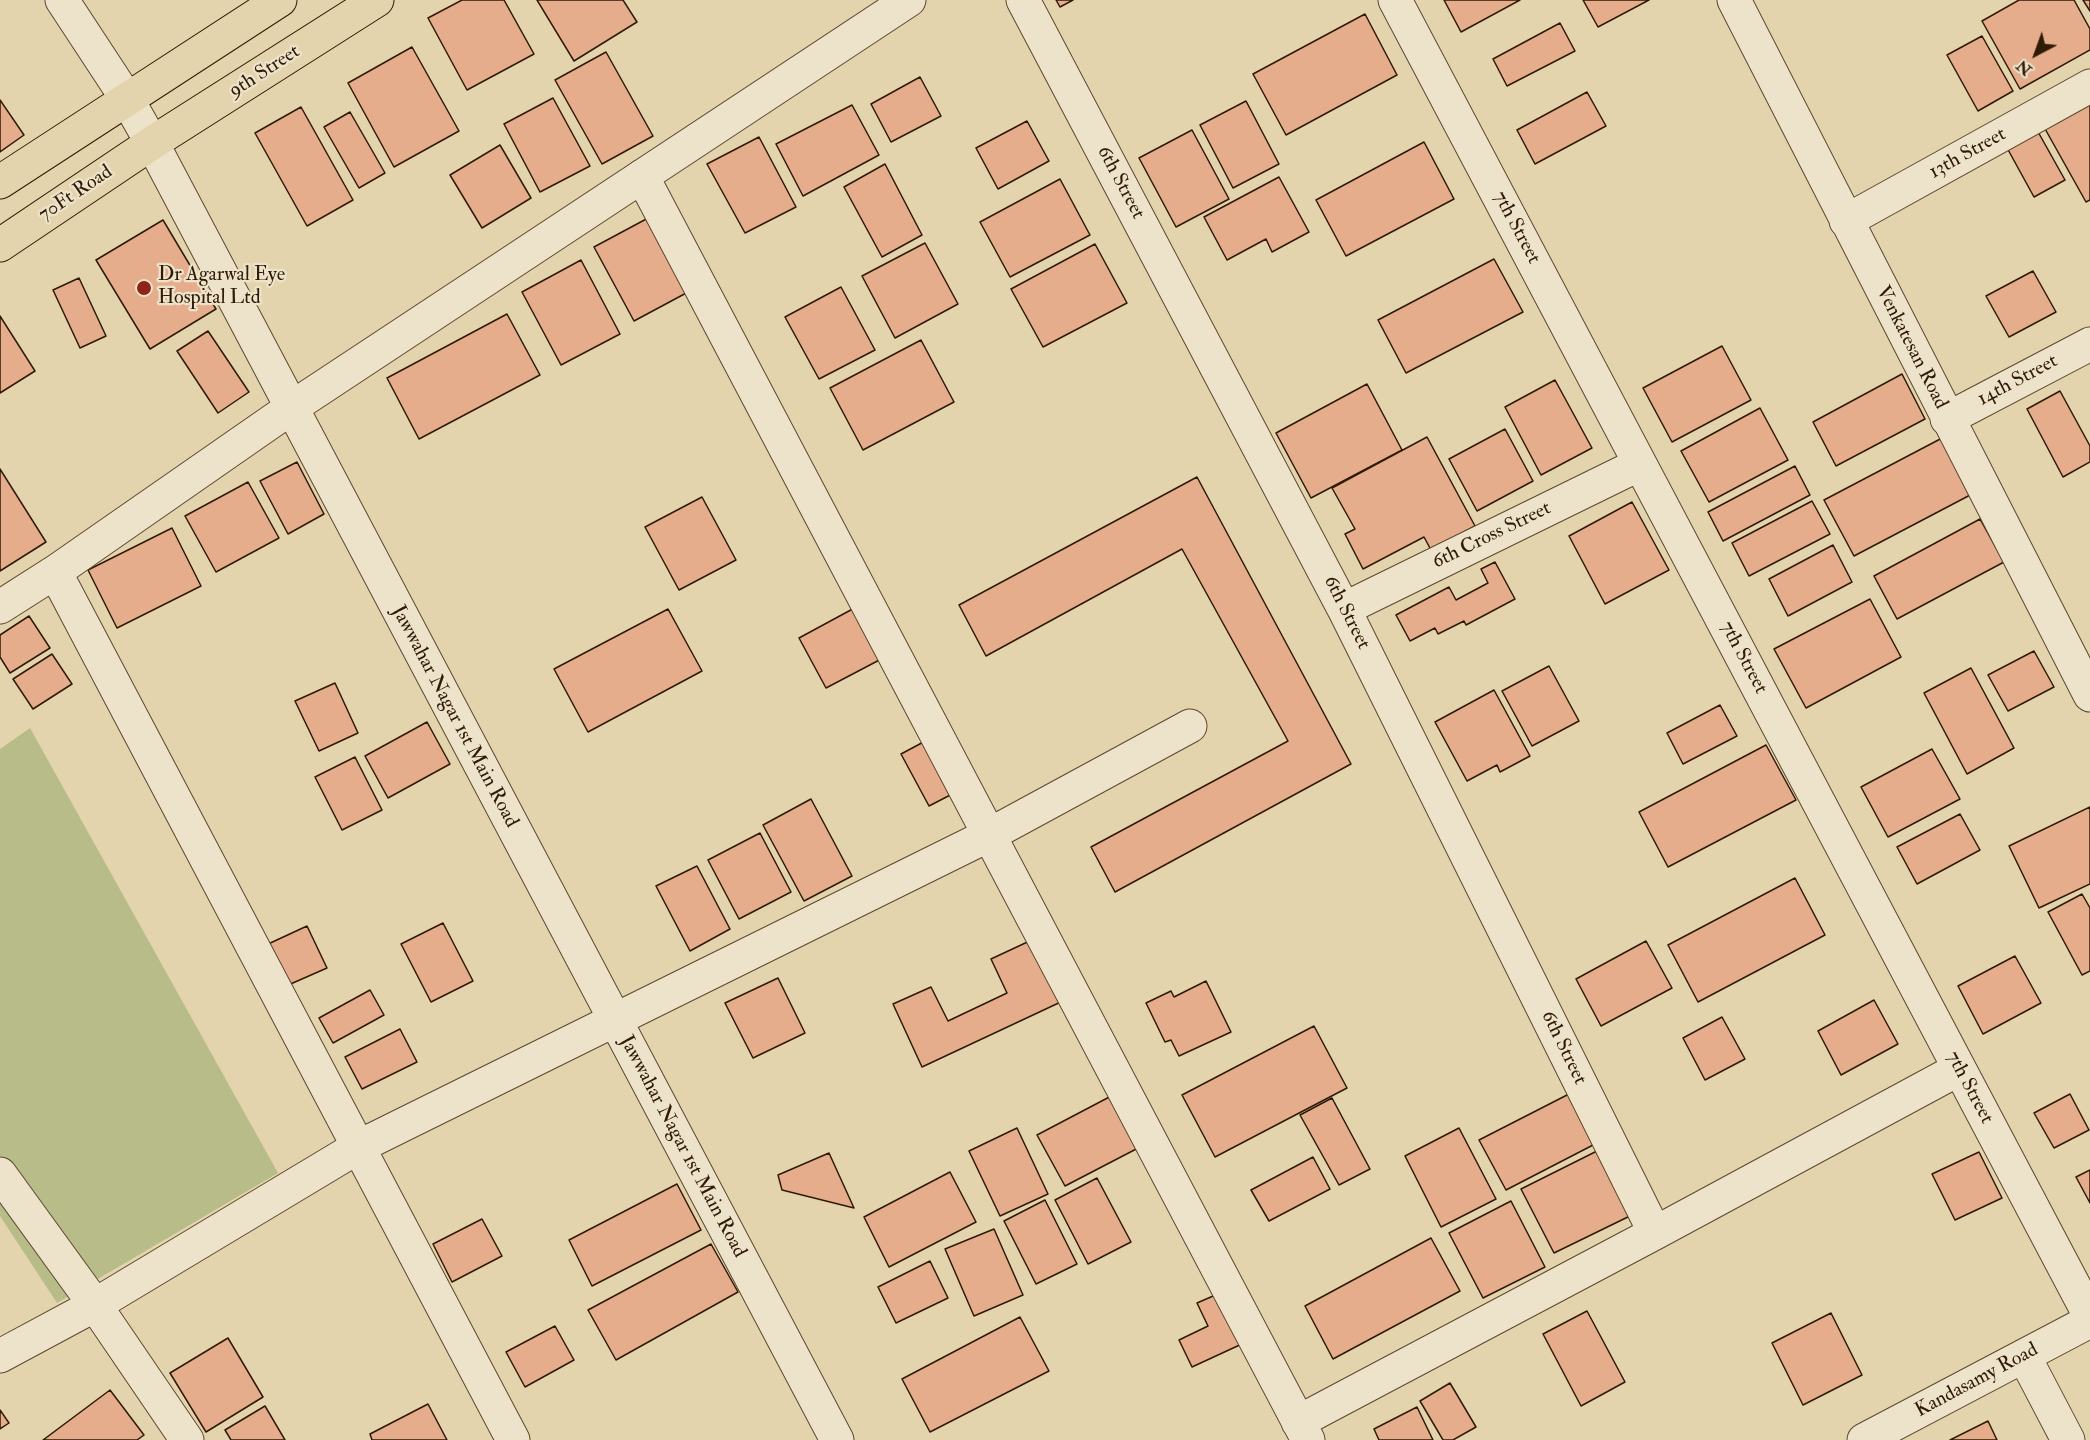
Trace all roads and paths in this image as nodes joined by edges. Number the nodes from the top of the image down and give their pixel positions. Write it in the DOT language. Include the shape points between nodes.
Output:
graph roads {
  1 [pos="62,0"];
  2 [pos="280,0"];
  3 [pos="377,0"];
  4 [pos="909,0"];
  5 [pos="1023,0"];
  6 [pos="1395,0"];
  7 [pos="1734,0"];
  8 [pos="2090,86"];
  9 [pos="127,99"];
  10 [pos="152,143"];
  11 [pos="642,176"];
  12 [pos="0,182"];
  13 [pos="1846,221"];
  14 [pos="0,245"];
  15 [pos="2090,344"];
  16 [pos="291,408"];
  17 [pos="1947,419"];
  18 [pos="1640,464"];
  19 [pos="55,572"];
  20 [pos="0,607"];
  21 [pos="1344,609"];
  22 [pos="2080,652"];
  23 [pos="2090,695"];
  24 [pos="1190,726"];
  25 [pos="989,835"];
  26 [pos="615,1020"];
  27 [pos="1959,1069"];
  28 [pos="358,1147"];
  29 [pos="0,1174"];
  30 [pos="1655,1233"];
  31 [pos="95,1305"];
  32 [pos="2090,1316"];
  33 [pos="2090,1321"];
  34 [pos="0,1356"];
  35 [pos="2024,1356"];
  36 [pos="1303,1431"];
  37 [pos="187,1440"];
  38 [pos="513,1440"];
  39 [pos="837,1440"];
  40 [pos="1864,1440"];
  41 [pos="2068,1440"];
  1 -- 9 [label="street, Jawwahar Nagar 1st Main Road"];
  2 -- 9 [label="main road"];
  3 -- 10 [label="main road, 9th Street"];
  4 -- 11 [label="street"];
  5 -- 21 [label="street, 6th Street"];
  6 -- 18 [label="street, 7th Street"];
  7 -- 13 [label="street, Venkatesan Road"];
  8 -- 13 [label="street, 13th Street"];
  9 -- 10 [label="street, Jawwahar Nagar 1st Main Road"];
  9 -- 12 [label="main road"];
  10 -- 14 [label="main road, 70Ft Road"];
  10 -- 16 [label="street, Jawwahar Nagar 1st Main Road"];
  11 -- 16 [label="street"];
  11 -- 25 [label="street"];
  13 -- 17 [label="street, Venkatesan Road"];
  15 -- 17 [label="street, 14th Street"];
  16 -- 19 [label="street"];
  16 -- 26 [label="street, Jawwahar Nagar 1st Main Road"];
  17 -- 22 [label="street, Venkatesan Road"];
  18 -- 21 [label="street, 6th Cross Street"];
  18 -- 27 [label="street, 7th Street"];
  19 -- 20 [label="street"];
  19 -- 28 [label="street"];
  21 -- 30 [label="street, 6th Street"];
  22 -- 23 [label="street, Venkatesan Road"];
  24 -- 25 [label="street"];
  25 -- 26 [label="street"];
  25 -- 36 [label="street"];
  26 -- 28 [label="street"];
  26 -- 39 [label="street, Jawwahar Nagar 1st Main Road"];
  27 -- 30 [label="street"];
  27 -- 32 [label="street, 7th Street"];
  28 -- 31 [label="street"];
  28 -- 38 [label="street"];
  29 -- 31 [label="street"];
  30 -- 36 [label="street"];
  31 -- 34 [label="street"];
  31 -- 37 [label="street"];
  33 -- 35 [label="street, Kandasamy Road"];
  35 -- 40 [label="street, Kandasamy Road"];
  35 -- 41 [label="street"];
}
